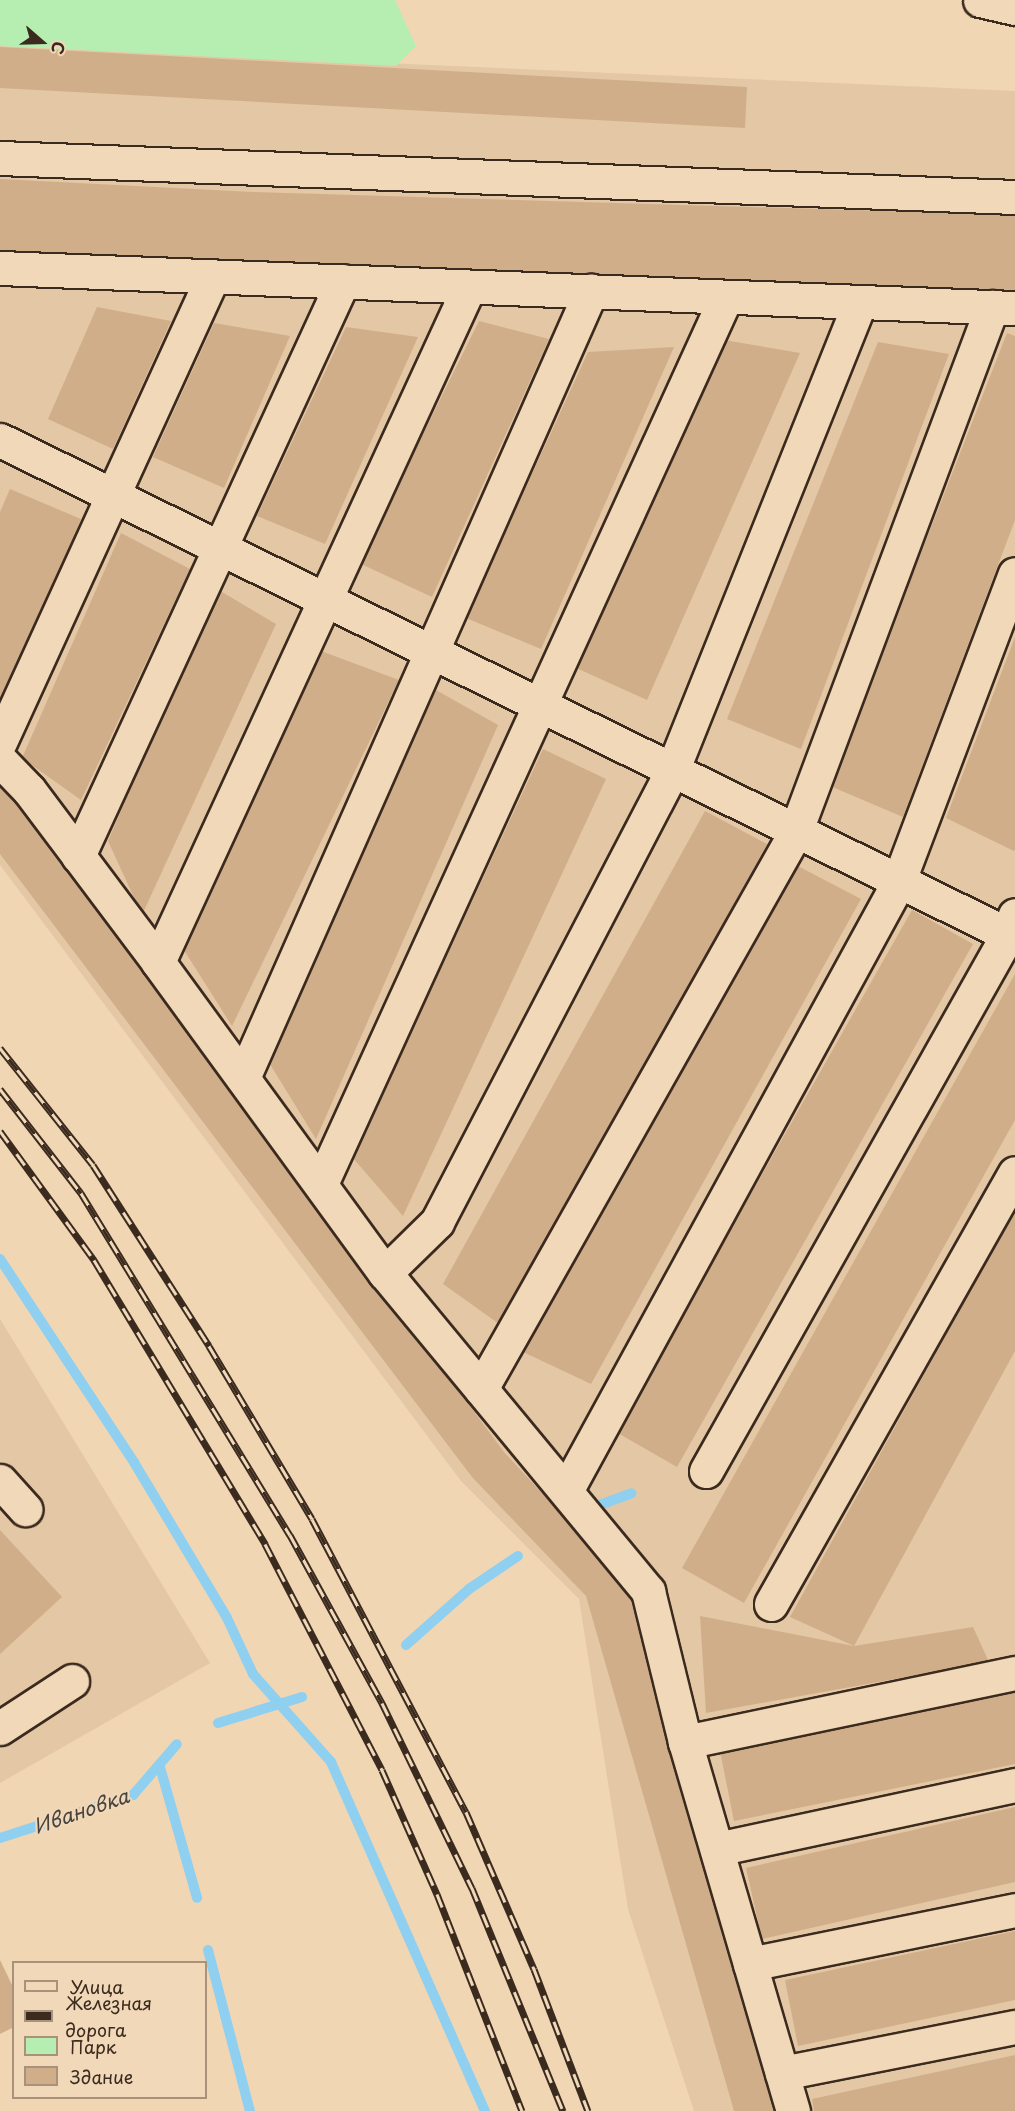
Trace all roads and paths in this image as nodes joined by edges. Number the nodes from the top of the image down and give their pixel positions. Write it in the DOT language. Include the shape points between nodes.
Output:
graph roads {
  1 [pos="980,0"];
  2 [pos="1015,8"];
  3 [pos="0,158"];
  4 [pos="1015,197"];
  5 [pos="0,268"];
  6 [pos="213,276"];
  7 [pos="343,281"];
  8 [pos="469,287"];
  9 [pos="591,291"];
  10 [pos="726,297"];
  11 [pos="860,302"];
  12 [pos="1004,308"];
  13 [pos="0,440"];
  14 [pos="113,495"];
  15 [pos="220,547"];
  16 [pos="1015,574"];
  17 [pos="326,597"];
  18 [pos="432,651"];
  19 [pos="540,704"];
  20 [pos="0,742"];
  21 [pos="0,760"];
  22 [pos="672,771"];
  23 [pos="795,832"];
  24 [pos="78,856"];
  25 [pos="898,882"];
  26 [pos="1013,929"];
  27 [pos="158,962"];
  28 [pos="243,1078"];
  29 [pos="1015,1173"];
  30 [pos="321,1184"];
  31 [pos="385,1273"];
  32 [pos="482,1389"];
  33 [pos="706,1471"];
  34 [pos="0,1481"];
  35 [pos="566,1491"];
  36 [pos="25,1509"];
  37 [pos="771,1604"];
  38 [pos="1015,1673"];
  39 [pos="72,1681"];
  40 [pos="0,1728"];
  41 [pos="686,1742"];
  42 [pos="1015,1785"];
  43 [pos="717,1850"];
  44 [pos="1015,1910"];
  45 [pos="750,1964"];
  46 [pos="1015,2027"];
  47 [pos="782,2073"];
  48 [pos="793,2111"];
  1 -- 2 [label="street"];
  3 -- 4 [label="street"];
  5 -- 6 [label="street"];
  6 -- 7 [label="street"];
  6 -- 14 [label="street"];
  7 -- 8 [label="street"];
  7 -- 15 [label="street"];
  8 -- 9 [label="street"];
  8 -- 17 [label="street"];
  9 -- 10 [label="street"];
  9 -- 18 [label="street"];
  10 -- 11 [label="street"];
  10 -- 19 [label="street"];
  11 -- 12 [label="street"];
  11 -- 22 [label="street"];
  12 -- 23 [label="street"];
  13 -- 14 [label="street"];
  14 -- 15 [label="street"];
  14 -- 20 [label="street"];
  15 -- 17 [label="street"];
  15 -- 24 [label="street"];
  16 -- 25 [label="street"];
  17 -- 18 [label="street"];
  17 -- 27 [label="street"];
  18 -- 19 [label="street"];
  18 -- 28 [label="street"];
  19 -- 22 [label="street"];
  19 -- 30 [label="street"];
  21 -- 24 [label="street" via="29,790"];
  22 -- 23 [label="street"];
  22 -- 31 [label="street" via="437,1222"];
  23 -- 25 [label="street"];
  23 -- 32 [label="street"];
  24 -- 27 [label="street"];
  25 -- 26 [label="street"];
  25 -- 35 [label="street"];
  26 -- 33 [label="street"];
  27 -- 28 [label="street"];
  28 -- 30 [label="street"];
  29 -- 37 [label="street"];
  30 -- 31 [label="street"];
  31 -- 32 [label="street"];
  32 -- 35 [label="street"];
  34 -- 36 [label="street"];
  35 -- 41 [label="street" via="648,1591"];
  38 -- 41 [label="street"];
  39 -- 40 [label="street"];
  41 -- 43 [label="street"];
  42 -- 43 [label="street"];
  43 -- 45 [label="street"];
  44 -- 45 [label="street"];
  45 -- 47 [label="street"];
  46 -- 47 [label="street"];
  47 -- 48 [label="street"];
}
